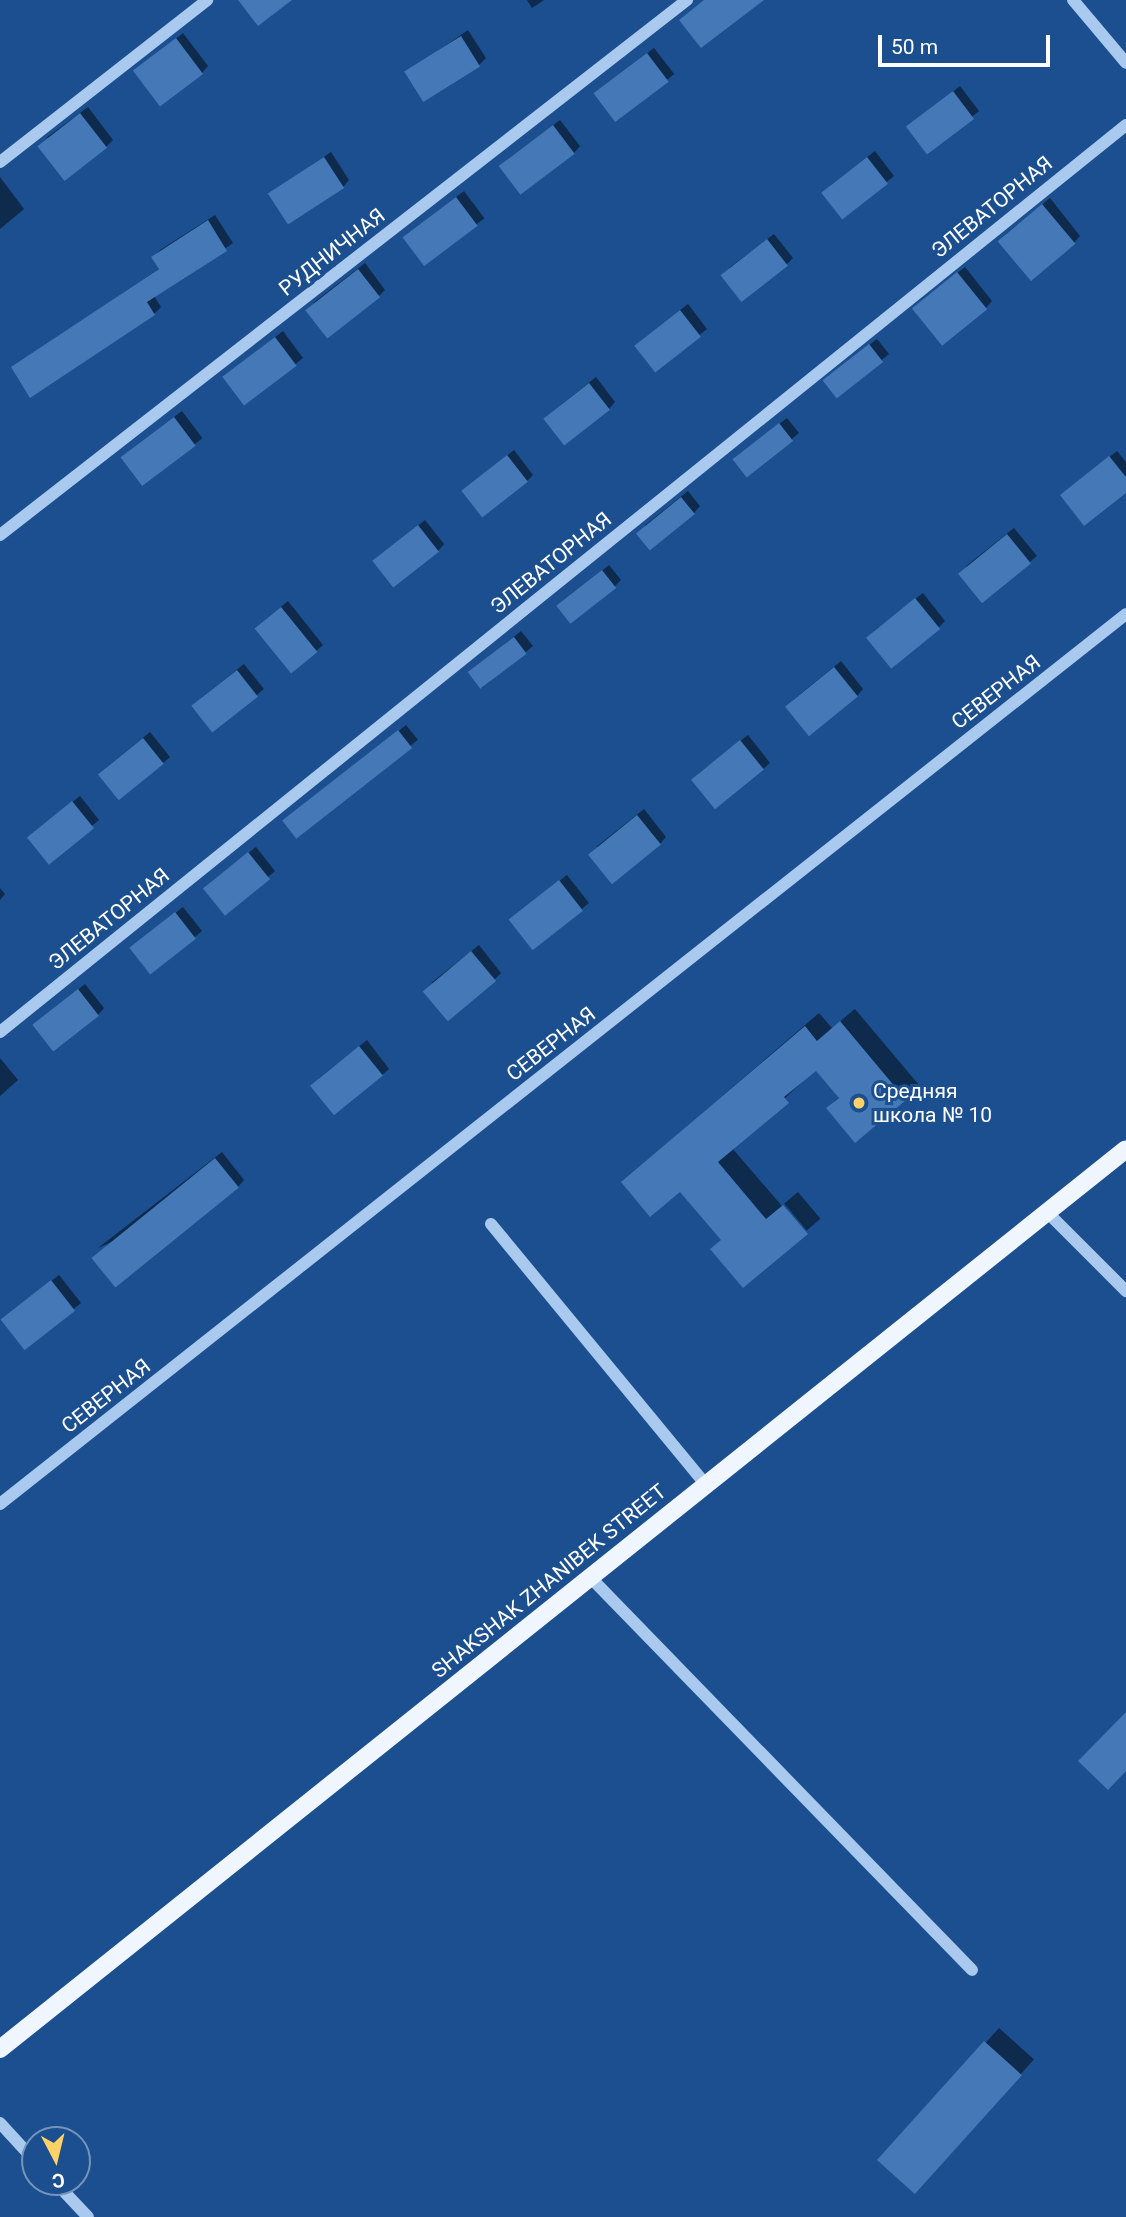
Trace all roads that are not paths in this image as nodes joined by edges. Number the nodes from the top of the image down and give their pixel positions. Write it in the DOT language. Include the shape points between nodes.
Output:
graph roads {
  1 [pos="207,0"];
  2 [pos="687,0"];
  3 [pos="1073,0"];
  4 [pos="1126,63"];
  5 [pos="1126,125"];
  6 [pos="0,162"];
  7 [pos="0,535"];
  8 [pos="1126,614"];
  9 [pos="0,1032"];
  10 [pos="1126,1149"];
  11 [pos="1047,1212"];
  12 [pos="491,1224"];
  13 [pos="1126,1292"];
  14 [pos="706,1485"];
  15 [pos="0,1504"];
  16 [pos="590,1577"];
  17 [pos="972,1970"];
  18 [pos="0,2049"];
  19 [pos="0,2123"];
  20 [pos="21,2146"];
  21 [pos="68,2196"];
  22 [pos="88,2217"];
  1 -- 6 [label="street"];
  2 -- 7 [label="street, РУДНИЧНАЯ"];
  3 -- 4 [label="street"];
  5 -- 9 [label="street, ЭЛЕВАТОРНАЯ"];
  8 -- 15 [label="street, СЕВЕРНАЯ"];
  10 -- 11 [label="main road, SHAKSHAK ZHANIBEK STREET"];
  11 -- 13 [label="street"];
  11 -- 14 [label="main road, SHAKSHAK ZHANIBEK STREET"];
  12 -- 14 [label="street"];
  14 -- 16 [label="main road, SHAKSHAK ZHANIBEK STREET"];
  16 -- 17 [label="street"];
  16 -- 18 [label="main road, SHAKSHAK ZHANIBEK STREET"];
  19 -- 20 [label="street"];
  21 -- 22 [label="street"];
}
